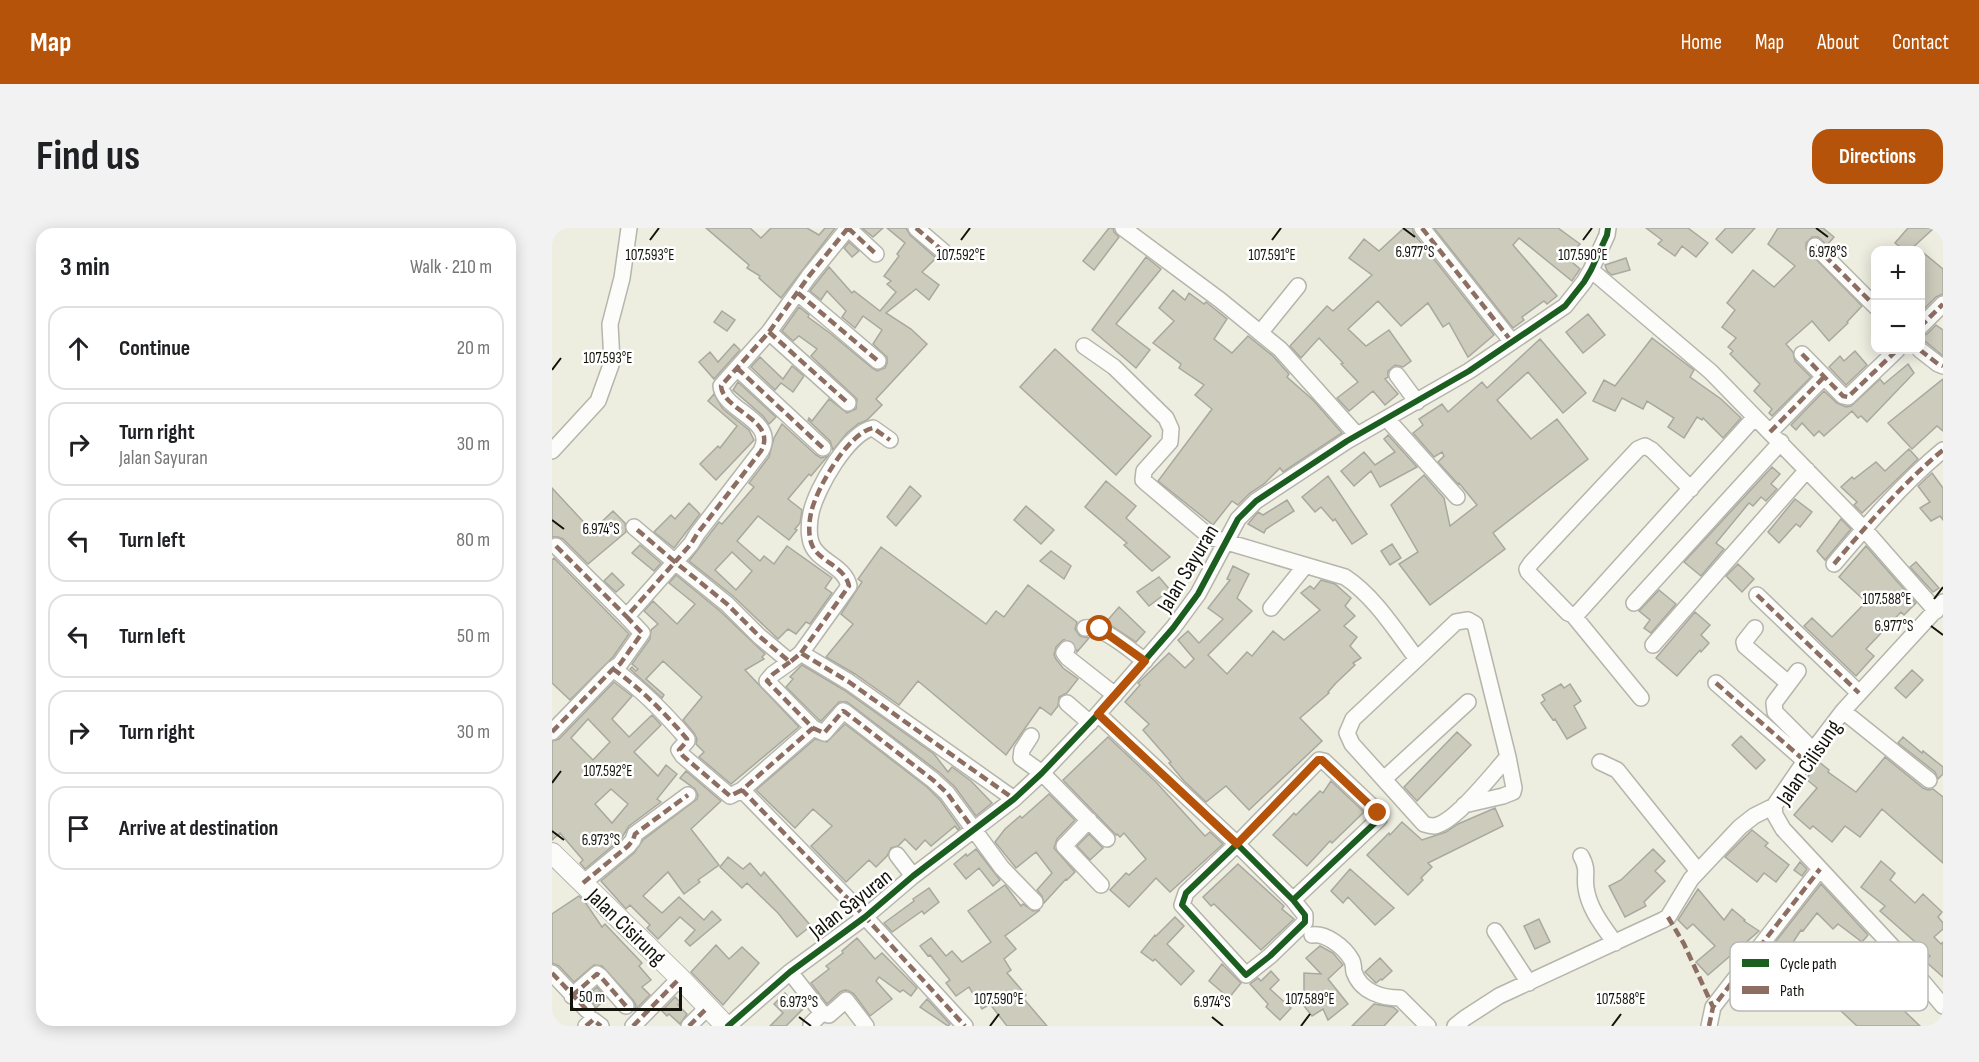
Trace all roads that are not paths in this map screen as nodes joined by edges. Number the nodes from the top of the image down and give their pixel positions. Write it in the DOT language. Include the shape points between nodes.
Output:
graph roads {
  1 [pos="630,228"];
  2 [pos="848,228"];
  3 [pos="916,228"];
  4 [pos="1123,228"];
  5 [pos="1422,228"];
  6 [pos="1609,230"];
  7 [pos="1815,246"];
  8 [pos="944,252"];
  9 [pos="876,254"];
  10 [pos="1591,270"];
  11 [pos="1298,286"];
  12 [pos="798,293"];
  13 [pos="1871,303"];
  14 [pos="1941,312"];
  15 [pos="1925,323"];
  16 [pos="769,332"];
  17 [pos="1260,333"];
  18 [pos="1512,342"];
  19 [pos="1084,346"];
  20 [pos="1802,354"];
  21 [pos="1893,354"];
  22 [pos="1925,354"];
  23 [pos="878,361"];
  24 [pos="1943,366"];
  25 [pos="737,368"];
  26 [pos="1397,375"];
  27 [pos="1824,377"];
  28 [pos="1417,402"];
  29 [pos="848,403"];
  30 [pos="1755,417"];
  31 [pos="1386,419"];
  32 [pos="1357,435"];
  33 [pos="1775,437"];
  34 [pos="890,440"];
  35 [pos="823,448"];
  36 [pos="1943,450"];
  37 [pos="552,451"];
  38 [pos="1807,470"];
  39 [pos="1690,489"];
  40 [pos="1457,497"];
  41 [pos="634,527"];
  42 [pos="1864,529"];
  43 [pos="1226,541"];
  44 [pos="556,546"];
  45 [pos="675,562"];
  46 [pos="1834,564"];
  47 [pos="1305,566"];
  48 [pos="1757,595"];
  49 [pos="1634,603"];
  50 [pos="1939,607"];
  51 [pos="1271,608"];
  52 [pos="1573,615"];
  53 [pos="627,617"];
  54 [pos="1085,628"];
  55 [pos="1755,628"];
  56 [pos="1653,645"];
  57 [pos="1067,649"];
  58 [pos="796,657"];
  59 [pos="1417,658"];
  60 [pos="1145,661"];
  61 [pos="613,669"];
  62 [pos="1716,682"];
  63 [pos="1859,693"];
  64 [pos="1115,695"];
  65 [pos="1641,698"];
  66 [pos="1468,702"];
  67 [pos="1067,703"];
  68 [pos="1843,711"];
  69 [pos="1094,719"];
  70 [pos="813,728"];
  71 [pos="552,732"];
  72 [pos="1031,736"];
  73 [pos="1809,755"];
  74 [pos="1508,757"];
  75 [pos="1600,762"];
  76 [pos="1042,773"];
  77 [pos="1384,779"];
  78 [pos="1929,780"];
  79 [pos="742,790"];
  80 [pos="688,795"];
  81 [pos="1014,799"];
  82 [pos="1464,805"];
  83 [pos="1774,806"];
  84 [pos="1089,820"];
  85 [pos="974,830"];
  86 [pos="1107,839"];
  87 [pos="1237,844"];
  88 [pos="552,853"];
  89 [pos="897,855"];
  90 [pos="1581,856"];
  91 [pos="1820,868"];
  92 [pos="1698,871"];
  93 [pos="913,876"];
  94 [pos="583,883"];
  95 [pos="1101,885"];
  96 [pos="1293,900"];
  97 [pos="1035,902"];
  98 [pos="865,917"];
  99 [pos="1495,931"];
  100 [pos="1312,935"];
  101 [pos="1763,942"];
  102 [pos="1888,942"];
  103 [pos="1615,943"];
  104 [pos="790,972"];
  105 [pos="552,974"];
  106 [pos="680,978"];
  107 [pos="1529,982"];
  108 [pos="1730,985"];
  109 [pos="1928,988"];
  110 [pos="572,996"];
  111 [pos="626,1006"];
  112 [pos="1943,1006"];
  113 [pos="708,1007"];
  114 [pos="587,1010"];
  115 [pos="822,1013"];
  116 [pos="1464,1023"];
  117 [pos="810,1024"];
  118 [pos="586,1026"];
  119 [pos="601,1026"];
  120 [pos="633,1026"];
  121 [pos="689,1026"];
  122 [pos="727,1026"];
  123 [pos="866,1026"];
  124 [pos="965,1026"];
  125 [pos="1428,1026"];
  126 [pos="1709,1026"];
  1 -- 37 [label="street" via="610,324 612,362 598,401"];
  2 -- 9 [label="street"];
  2 -- 12 [label="street"];
  3 -- 8 [label="street"];
  4 -- 17 [label="street"];
  5 -- 18 [label="street"];
  6 -- 10 [label="street, Jalan Sayuran"];
  7 -- 13 [label="street"];
  10 -- 18 [label="street, Jalan Sayuran" via="1565,306"];
  10 -- 30 [label="street" via="1711,372"];
  11 -- 17 [label="street"];
  12 -- 16 [label="street"];
  12 -- 23 [label="street"];
  14 -- 15 [label="street"];
  16 -- 25 [label="street"];
  16 -- 29 [label="street"];
  17 -- 32 [label="street" via="1280,349"];
  18 -- 28 [label="street, Jalan Sayuran"];
  19 -- 43 [label="street" via="1114,367 1166,418 1171,429 1170,442 1144,471 1143,480 1210,537"];
  20 -- 27 [label="street"];
  21 -- 27 [label="street" via="1848,397"];
  22 -- 24 [label="street"];
  25 -- 35 [label="street"];
  25 -- 45 [label="street" via="721,391 762,429 764,446"];
  26 -- 28 [label="street"];
  27 -- 33 [label="street"];
  28 -- 31 [label="street, Jalan Sayuran"];
  30 -- 33 [label="street"];
  30 -- 39 [label="street"];
  31 -- 32 [label="street, Jalan Sayuran"];
  31 -- 40 [label="street"];
  32 -- 43 [label="street, Jalan Sayuran" via="1256,501 1238,519"];
  33 -- 38 [label="street"];
  33 -- 49 [label="street"];
  34 -- 58 [label="street" via="873,428 855,437 818,493 811,513 811,543 842,573 849,586"];
  36 -- 42 [label="street"];
  38 -- 42 [label="street"];
  38 -- 56 [label="street"];
  39 -- 52 [label="street"];
  39 -- 52 [label="street" via="1652,450 1645,446 1638,449 1539,555 1527,568 1528,572"];
  41 -- 45 [label="street"];
  42 -- 46 [label="street"];
  42 -- 50 [label="street"];
  43 -- 47 [label="street"];
  43 -- 60 [label="street, Jalan Sayuran" via="1198,594"];
  44 -- 53 [label="street"];
  45 -- 53 [label="street"];
  45 -- 58 [label="street" via="759,636"];
  47 -- 51 [label="street"];
  47 -- 59 [label="street" via="1333,572 1359,587"];
  48 -- 63 [label="street"];
  50 -- 63 [label="street, Jalan Cilisung"];
  52 -- 65 [label="street"];
  53 -- 61 [label="street" via="642,635"];
  54 -- 60 [label="street" via="1100,629"];
  55 -- 73 [label="street" via="1745,646 1793,677 1774,703 1774,709"];
  57 -- 64 [label="street" via="1065,656"];
  58 -- 70 [label="street" via="767,681"];
  58 -- 81 [label="street" via="849,682"];
  59 -- 74 [label="street" via="1456,622 1468,620 1474,624"];
  59 -- 77 [label="street" via="1353,719 1347,733"];
  60 -- 64 [label="street, Jalan Sayuran"];
  61 -- 71 [label="street"];
  61 -- 79 [label="street" via="687,739 679,750 682,756 730,796"];
  62 -- 73 [label="street"];
  63 -- 68 [label="street, Jalan Cilisung"];
  64 -- 69 [label="street, Jalan Sayuran"];
  66 -- 77 [label="street"];
  67 -- 69 [label="street"];
  68 -- 73 [label="street, Jalan Cilisung"];
  68 -- 78 [label="street"];
  69 -- 76 [label="street, Jalan Sayuran"];
  69 -- 87 [label="street"];
  70 -- 79 [label="street"];
  70 -- 85 [label="street" via="824,733 845,711 933,780"];
  72 -- 76 [label="street" via="1021,758"];
  73 -- 83 [label="street, Jalan Cilisung"];
  74 -- 82 [label="street"];
  74 -- 82 [label="street" via="1513,792"];
  75 -- 92 [label="street" via="1617,770"];
  76 -- 81 [label="street, Jalan Sayuran"];
  76 -- 84 [label="street"];
  77 -- 82 [label="street" via="1424,824 1434,826"];
  79 -- 98 [label="street"];
  80 -- 94 [label="street" via="634,834 628,846"];
  81 -- 85 [label="street, Jalan Sayuran"];
  83 -- 91 [label="street, Jalan Cilisung" via="1783,829"];
  83 -- 92 [label="street" via="1740,827"];
  84 -- 86 [label="street"];
  84 -- 95 [label="street" via="1064,846"];
  85 -- 93 [label="street, Jalan Sayuran"];
  85 -- 97 [label="street" via="1002,868"];
  87 -- 96 [label="street"];
  87 -- 96 [label="street" via="1186,893 1182,905 1244,974 1248,975 1305,921"];
  87 -- 96 [label="street" via="1318,760 1378,813 1379,819"];
  88 -- 94 [label="main road, Jalan Cisirung"];
  89 -- 93 [label="street"];
  90 -- 103 [label="street" via="1587,866 1585,886 1593,912"];
  91 -- 101 [label="street"];
  91 -- 102 [label="street, Jalan Cilisung"];
  92 -- 103 [label="street" via="1668,917"];
  93 -- 98 [label="street, Jalan Sayuran"];
  94 -- 106 [label="main road, Jalan Cisirung"];
  98 -- 104 [label="street, Jalan Sayuran"];
  98 -- 124 [label="street"];
  99 -- 107 [label="street"];
  100 -- 125 [label="street" via="1330,940 1350,957 1358,978 1372,993 1404,1000"];
  103 -- 107 [label="street"];
  104 -- 115 [label="street"];
  104 -- 122 [label="street, Jalan Sayuran"];
  105 -- 110 [label="street"];
  106 -- 113 [label="main road, Jalan Cisirung"];
  106 -- 120 [label="street"];
  107 -- 116 [label="street" via="1499,996"];
  108 -- 126 [label="street" via="1713,1007"];
  109 -- 112 [label="street, Jalan Cilisung"];
  110 -- 111 [label="street" via="597,974"];
  110 -- 114 [label="street"];
  113 -- 121 [label="street"];
  113 -- 122 [label="main road, Jalan Cisirung"];
  115 -- 117 [label="street"];
  115 -- 123 [label="street" via="829,1015 846,1000"];
  118 -- 119 [label="street" via="593,1020"];
}
